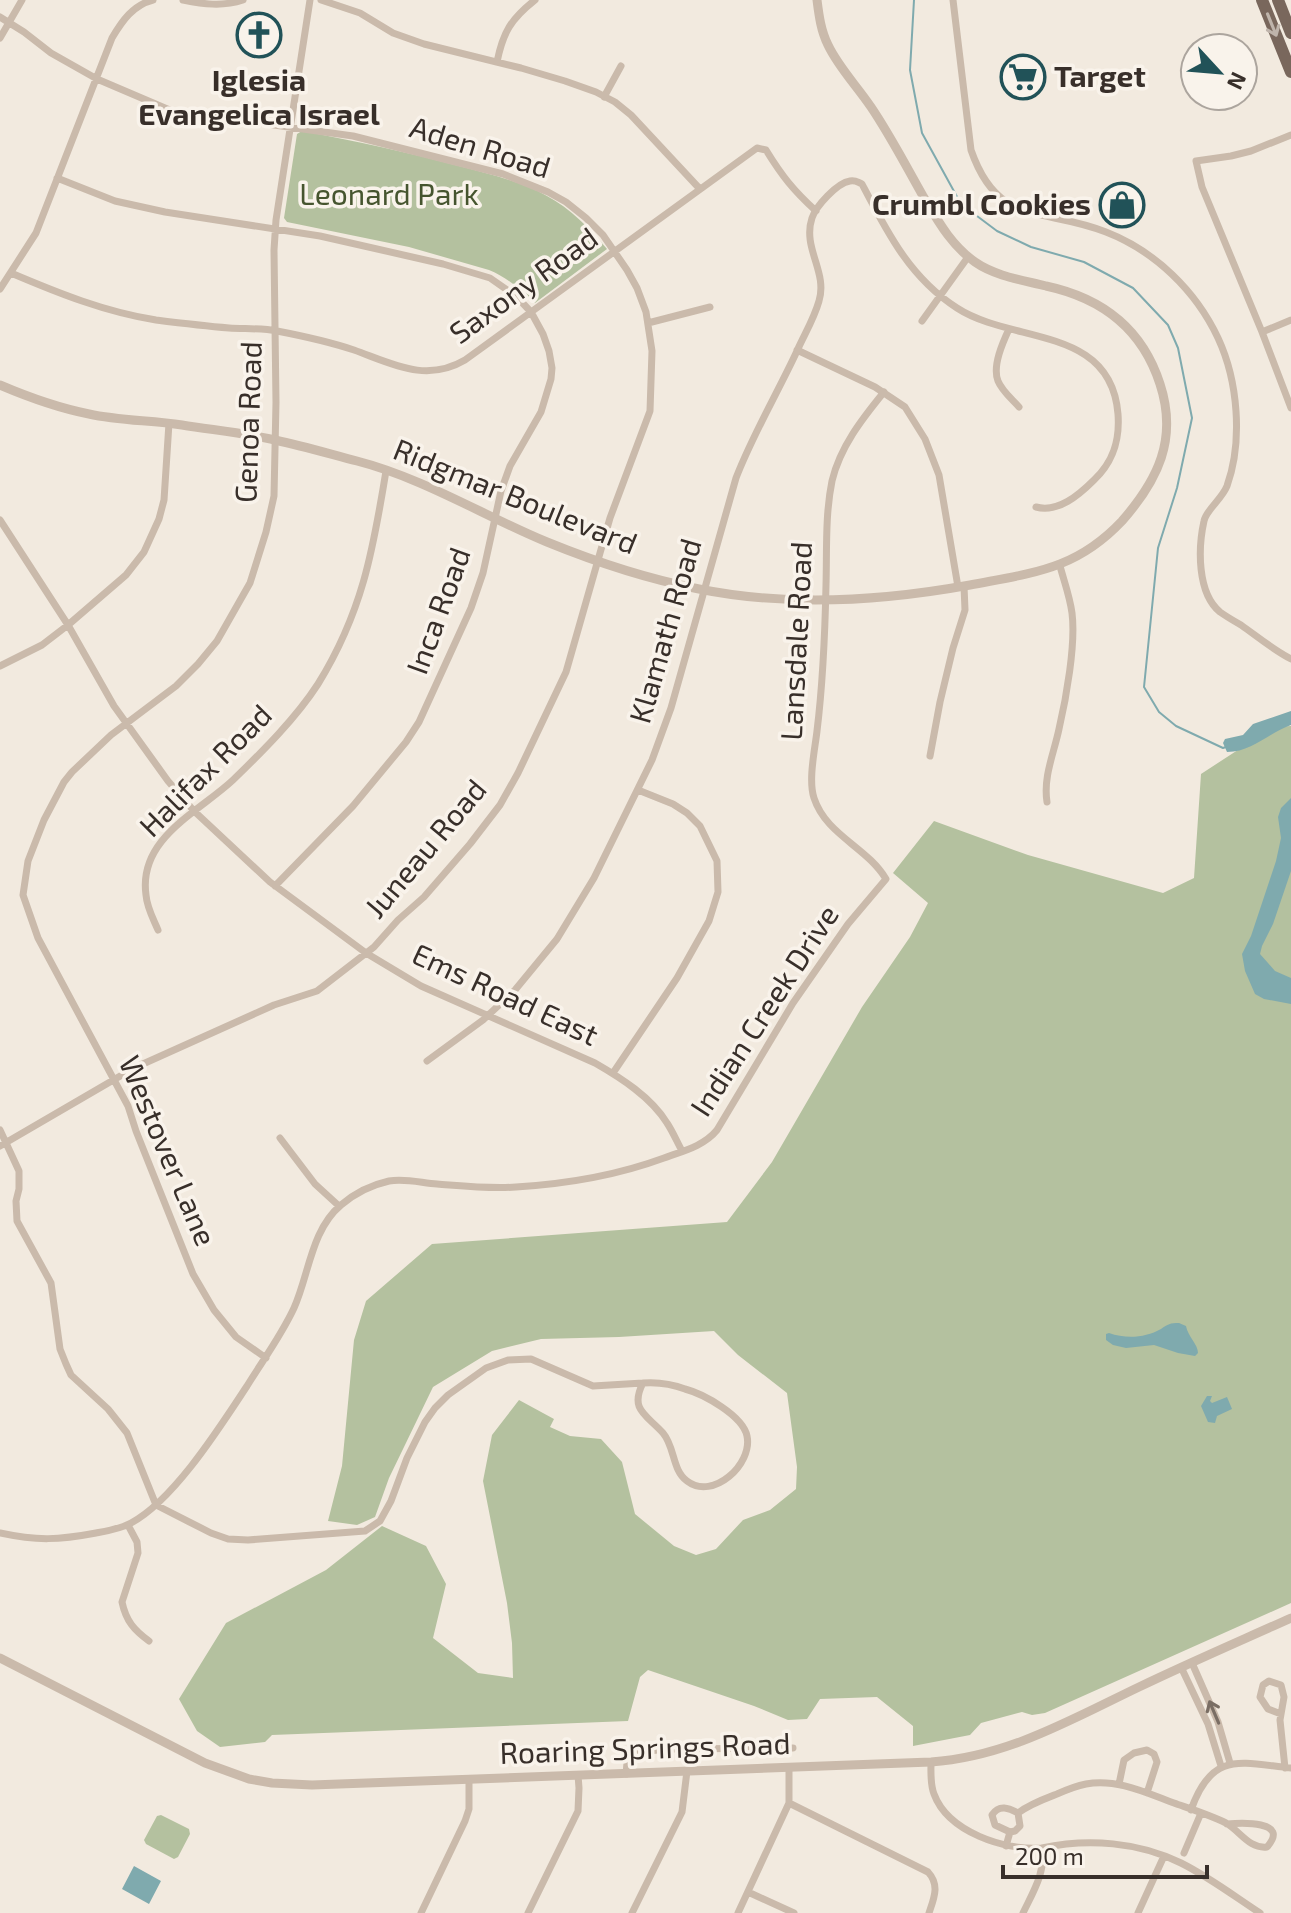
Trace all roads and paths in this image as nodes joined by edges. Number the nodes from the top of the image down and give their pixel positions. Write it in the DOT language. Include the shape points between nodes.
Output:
graph roads {
  1 [pos="22,0"];
  2 [pos="153,0"];
  3 [pos="183,0"];
  4 [pos="310,0"];
  5 [pos="321,0"];
  6 [pos="535,0"];
  7 [pos="817,0"];
  8 [pos="953,0"];
  9 [pos="1262,0"];
  10 [pos="1278,0"];
  11 [pos="237,1"];
  12 [pos="0,17"];
  13 [pos="9,23"];
  14 [pos="1291,33"];
  15 [pos="0,38"];
  16 [pos="497,62"];
  17 [pos="621,66"];
  18 [pos="1291,72"];
  19 [pos="97,79"];
  20 [pos="604,97"];
  21 [pos="291,127"];
  22 [pos="1291,135"];
  23 [pos="57,178"];
  24 [pos="699,188"];
  25 [pos="816,211"];
  26 [pos="275,229"];
  27 [pos="614,251"];
  28 [pos="968,257"];
  29 [pos="11,273"];
  30 [pos="0,289"];
  31 [pos="940,296"];
  32 [pos="710,307"];
  33 [pos="531,312"];
  34 [pos="1291,320"];
  35 [pos="922,321"];
  36 [pos="648,323"];
  37 [pos="1009,329"];
  38 [pos="275,330"];
  39 [pos="1262,332"];
  40 [pos="797,350"];
  41 [pos="0,385"];
  42 [pos="884,392"];
  43 [pos="1019,407"];
  44 [pos="1291,408"];
  45 [pos="169,423"];
  46 [pos="275,440"];
  47 [pos="386,471"];
  48 [pos="1036,507"];
  49 [pos="495,518"];
  50 [pos="0,520"];
  51 [pos="598,561"];
  52 [pos="1060,566"];
  53 [pos="961,586"];
  54 [pos="704,590"];
  55 [pos="826,599"];
  56 [pos="68,625"];
  57 [pos="1291,659"];
  58 [pos="0,666"];
  59 [pos="126,723"];
  60 [pos="930,756"];
  61 [pos="638,790"];
  62 [pos="1047,802"];
  63 [pos="194,811"];
  64 [pos="886,879"];
  65 [pos="275,886"];
  66 [pos="158,930"];
  67 [pos="43,948"];
  68 [pos="366,953"];
  69 [pos="488,1016"];
  70 [pos="427,1061"];
  71 [pos="613,1073"];
  72 [pos="114,1080"];
  73 [pos="0,1130"];
  74 [pos="280,1138"];
  75 [pos="3,1144"];
  76 [pos="682,1151"];
  77 [pos="339,1206"];
  78 [pos="266,1358"];
  79 [pos="643,1383"];
  80 [pos="156,1505"];
  81 [pos="128,1525"];
  82 [pos="0,1533"];
  83 [pos="1291,1618"];
  84 [pos="149,1641"];
  85 [pos="0,1658"];
  86 [pos="1192,1663"];
  87 [pos="1181,1667"];
  88 [pos="1281,1714"];
  89 [pos="793,1748"];
  90 [pos="931,1762"];
  91 [pos="1230,1763"];
  92 [pos="1221,1766"];
  93 [pos="789,1767"];
  94 [pos="1288,1768"];
  95 [pos="687,1771"];
  96 [pos="626,1774"];
  97 [pos="578,1775"];
  98 [pos="469,1780"];
  99 [pos="1119,1784"];
  100 [pos="1147,1793"];
  101 [pos="789,1803"];
  102 [pos="1191,1810"];
  103 [pos="1018,1813"];
  104 [pos="1201,1813"];
  105 [pos="1227,1824"];
  106 [pos="1010,1832"];
  107 [pos="1006,1846"];
  108 [pos="1042,1848"];
  109 [pos="1184,1853"];
  110 [pos="1164,1856"];
  111 [pos="748,1892"];
  112 [pos="1243,1902"];
  113 [pos="421,1913"];
  114 [pos="528,1913"];
  115 [pos="632,1913"];
  116 [pos="738,1913"];
  117 [pos="794,1913"];
  118 [pos="929,1913"];
  119 [pos="1023,1913"];
  120 [pos="1138,1913"];
  121 [pos="1237,1913"];
  122 [pos="1260,1913"];
  1 -- 13 [label="street"];
  2 -- 19 [label="street" via="119,25"];
  3 -- 11 [label="street" via="209,5"];
  4 -- 21 [label="street, Genoa Road"];
  5 -- 16 [label="street" via="414,41"];
  6 -- 16 [label="street" via="506,31"];
  7 -- 28 [label="street, Ridgmar Boulevard" via="831,52 870,105 946,234"];
  8 -- 57 [label="street" via="971,150 993,192 1010,206 1107,232 1146,254 1202,309 1218,339 1228,364 1236,432 1226,488 1204,517 1200,572 1218,611"];
  9 -- 18 [label="main road, one-way"];
  10 -- 14 [label="main road"];
  12 -- 13 [label="street, Aden Road"];
  13 -- 15 [label="street"];
  13 -- 19 [label="street, Aden Road"];
  16 -- 20 [label="street"];
  17 -- 20 [label="street"];
  19 -- 21 [label="street, Aden Road" via="172,111"];
  19 -- 23 [label="street"];
  20 -- 24 [label="street" via="631,115"];
  21 -- 26 [label="street, Genoa Road"];
  21 -- 27 [label="street, Aden Road" via="353,136 503,174 566,202"];
  22 -- 39 [label="street" via="1251,151 1196,161"];
  23 -- 26 [label="street" via="115,201"];
  23 -- 29 [label="street" via="36,233"];
  24 -- 25 [label="street, Saxony Road" via="760,148"];
  24 -- 27 [label="street, Saxony Road"];
  25 -- 31 [label="street" via="848,181 862,184 895,246"];
  25 -- 40 [label="street, Klamath Road" via="810,248 822,288"];
  26 -- 33 [label="street" via="386,250 490,278"];
  26 -- 38 [label="street, Genoa Road"];
  27 -- 33 [label="street, Saxony Road"];
  27 -- 36 [label="street, Juneau Road" via="637,288"];
  28 -- 31 [label="street"];
  28 -- 52 [label="street, Ridgmar Boulevard" via="1005,276 1099,304 1145,350 1162,390 1167,434 1149,486 1106,536"];
  29 -- 30 [label="street"];
  29 -- 38 [label="street, Saxony Road" via="125,314"];
  31 -- 35 [label="street"];
  31 -- 37 [label="street" via="959,310"];
  32 -- 36 [label="street"];
  33 -- 38 [label="street, Saxony Road" via="454,366 426,372"];
  33 -- 49 [label="street, Inca Road" via="549,351 551,379 541,412 510,466"];
  34 -- 39 [label="street"];
  36 -- 51 [label="street, Juneau Road" via="650,411"];
  37 -- 43 [label="street" via="997,380"];
  37 -- 48 [label="street" via="1052,339 1086,356 1107,379 1118,407 1118,438 1108,465 1065,502 1046,510"];
  38 -- 46 [label="street, Genoa Road"];
  39 -- 44 [label="street"];
  40 -- 42 [label="street"];
  40 -- 54 [label="street, Klamath Road" via="736,478"];
  41 -- 45 [label="street, Ridgmar Boulevard" via="93,415"];
  42 -- 53 [label="street" via="905,407 925,439 939,475"];
  42 -- 55 [label="street, Lansdale Road" via="849,439 833,480"];
  45 -- 46 [label="street, Ridgmar Boulevard"];
  45 -- 56 [label="street" via="164,500 144,552 126,575"];
  46 -- 47 [label="street, Ridgmar Boulevard"];
  46 -- 59 [label="street, Genoa Road" via="270,519 250,583 198,664"];
  47 -- 49 [label="street, Ridgmar Boulevard"];
  47 -- 63 [label="street, Halifax Road" via="364,582 336,651 296,713 232,781"];
  49 -- 51 [label="street, Ridgmar Boulevard"];
  49 -- 65 [label="street, Inca Road" via="471,608 419,722 353,806"];
  50 -- 56 [label="street, Ems Road East"];
  51 -- 54 [label="street, Ridgmar Boulevard"];
  51 -- 68 [label="street, Juneau Road" via="566,672 500,805 424,897"];
  52 -- 53 [label="street, Ridgmar Boulevard"];
  52 -- 62 [label="street" via="1072,610 1072,650 1045,785"];
  53 -- 55 [label="street, Ridgmar Boulevard" via="884,598"];
  53 -- 60 [label="street" via="965,610"];
  54 -- 55 [label="street, Ridgmar Boulevard"];
  54 -- 61 [label="street, Klamath Road" via="671,708"];
  55 -- 64 [label="street, Lansdale Road" via="814,797 831,825 874,861"];
  56 -- 58 [label="street"];
  56 -- 59 [label="street, Ems Road East"];
  59 -- 63 [label="street, Ems Road East"];
  59 -- 67 [label="street, Genoa Road" via="64,782 34,843 23,895"];
  61 -- 69 [label="street, Klamath Road" via="557,939"];
  61 -- 71 [label="street" via="673,804 700,826 717,861 718,892 709,921 677,978"];
  63 -- 65 [label="street, Ems Road East"];
  63 -- 66 [label="street, Halifax Road" via="164,837 148,870 146,897"];
  64 -- 76 [label="street, Indian Creek Drive" via="793,1003 717,1130 710,1139"];
  65 -- 68 [label="street, Ems Road East"];
  67 -- 72 [label="street, Westover Lane"];
  68 -- 69 [label="street, Ems Road East" via="421,986"];
  68 -- 72 [label="street, Juneau Road" via="317,991 274,1005"];
  69 -- 70 [label="street, Klamath Road"];
  69 -- 71 [label="street, Ems Road East"];
  71 -- 76 [label="street, Ems Road East" via="653,1105"];
  72 -- 75 [label="street, Juneau Road"];
  72 -- 78 [label="street, Westover Lane" via="193,1274 236,1337"];
  73 -- 75 [label="street"];
  74 -- 77 [label="street"];
  75 -- 80 [label="street" via="19,1171 17,1221 51,1283 66,1364 127,1433"];
  76 -- 77 [label="street, Indian Creek Drive" via="618,1172 516,1187 392,1181 352,1195"];
  77 -- 78 [label="street, Indian Creek Drive" via="323,1227 293,1311"];
  78 -- 80 [label="street, Indian Creek Drive"];
  79 -- 79 [label="street" via="685,1388 739,1421 748,1444 734,1472 708,1487 681,1476 666,1438 639,1409"];
  79 -- 80 [label="street" via="593,1386 531,1359 486,1368 435,1408 380,1521 365,1531 228,1539"];
  80 -- 81 [label="street, Indian Creek Drive"];
  81 -- 82 [label="street, Indian Creek Drive" via="55,1540"];
  81 -- 84 [label="street" via="138,1553 122,1602 134,1630"];
  83 -- 86 [label="street, Roaring Springs Road"];
  85 -- 98 [label="street, Roaring Springs Road" via="205,1763 249,1779 312,1785"];
  86 -- 87 [label="street, Roaring Springs Road"];
  91 -- 86 [label="street, one-way"];
  87 -- 90 [label="street, Roaring Springs Road" via="1021,1743"];
  87 -- 92 [label="street"];
  88 -- 88 [label="street" via="1281,1685 1269,1681 1260,1697 1268,1709"];
  88 -- 94 [label="street"];
  89 -- 96 [label="street" via="633,1753"];
  90 -- 93 [label="street, Roaring Springs Road"];
  90 -- 107 [label="street" via="935,1796 945,1812 980,1837"];
  91 -- 92 [label="street"];
  91 -- 94 [label="street"];
  92 -- 102 [label="street"];
  93 -- 95 [label="street, Roaring Springs Road"];
  93 -- 101 [label="street"];
  95 -- 96 [label="street, Roaring Springs Road"];
  95 -- 115 [label="street" via="682,1812"];
  96 -- 97 [label="street, Roaring Springs Road"];
  97 -- 98 [label="street, Roaring Springs Road"];
  97 -- 114 [label="street" via="578,1811"];
  98 -- 113 [label="street" via="465,1821"];
  99 -- 100 [label="street"];
  99 -- 100 [label="street" via="1124,1760 1147,1750 1157,1762"];
  99 -- 103 [label="street" via="1087,1783"];
  100 -- 102 [label="street"];
  101 -- 111 [label="street"];
  101 -- 118 [label="street" via="928,1872 936,1887"];
  102 -- 104 [label="street"];
  103 -- 106 [label="street" via="1020,1826"];
  103 -- 106 [label="street" via="1003,1808 992,1815 995,1825"];
  104 -- 105 [label="street"];
  104 -- 109 [label="street"];
  105 -- 105 [label="street" via="1258,1847 1267,1847 1273,1839 1274,1832 1264,1824"];
  106 -- 107 [label="street"];
  107 -- 108 [label="street"];
  108 -- 110 [label="street" via="1112,1844"];
  108 -- 119 [label="street" via="1041,1875"];
  110 -- 112 [label="street"];
  110 -- 120 [label="street"];
  111 -- 116 [label="street"];
  111 -- 117 [label="street"];
  112 -- 121 [label="street"];
  112 -- 122 [label="street"];
}
